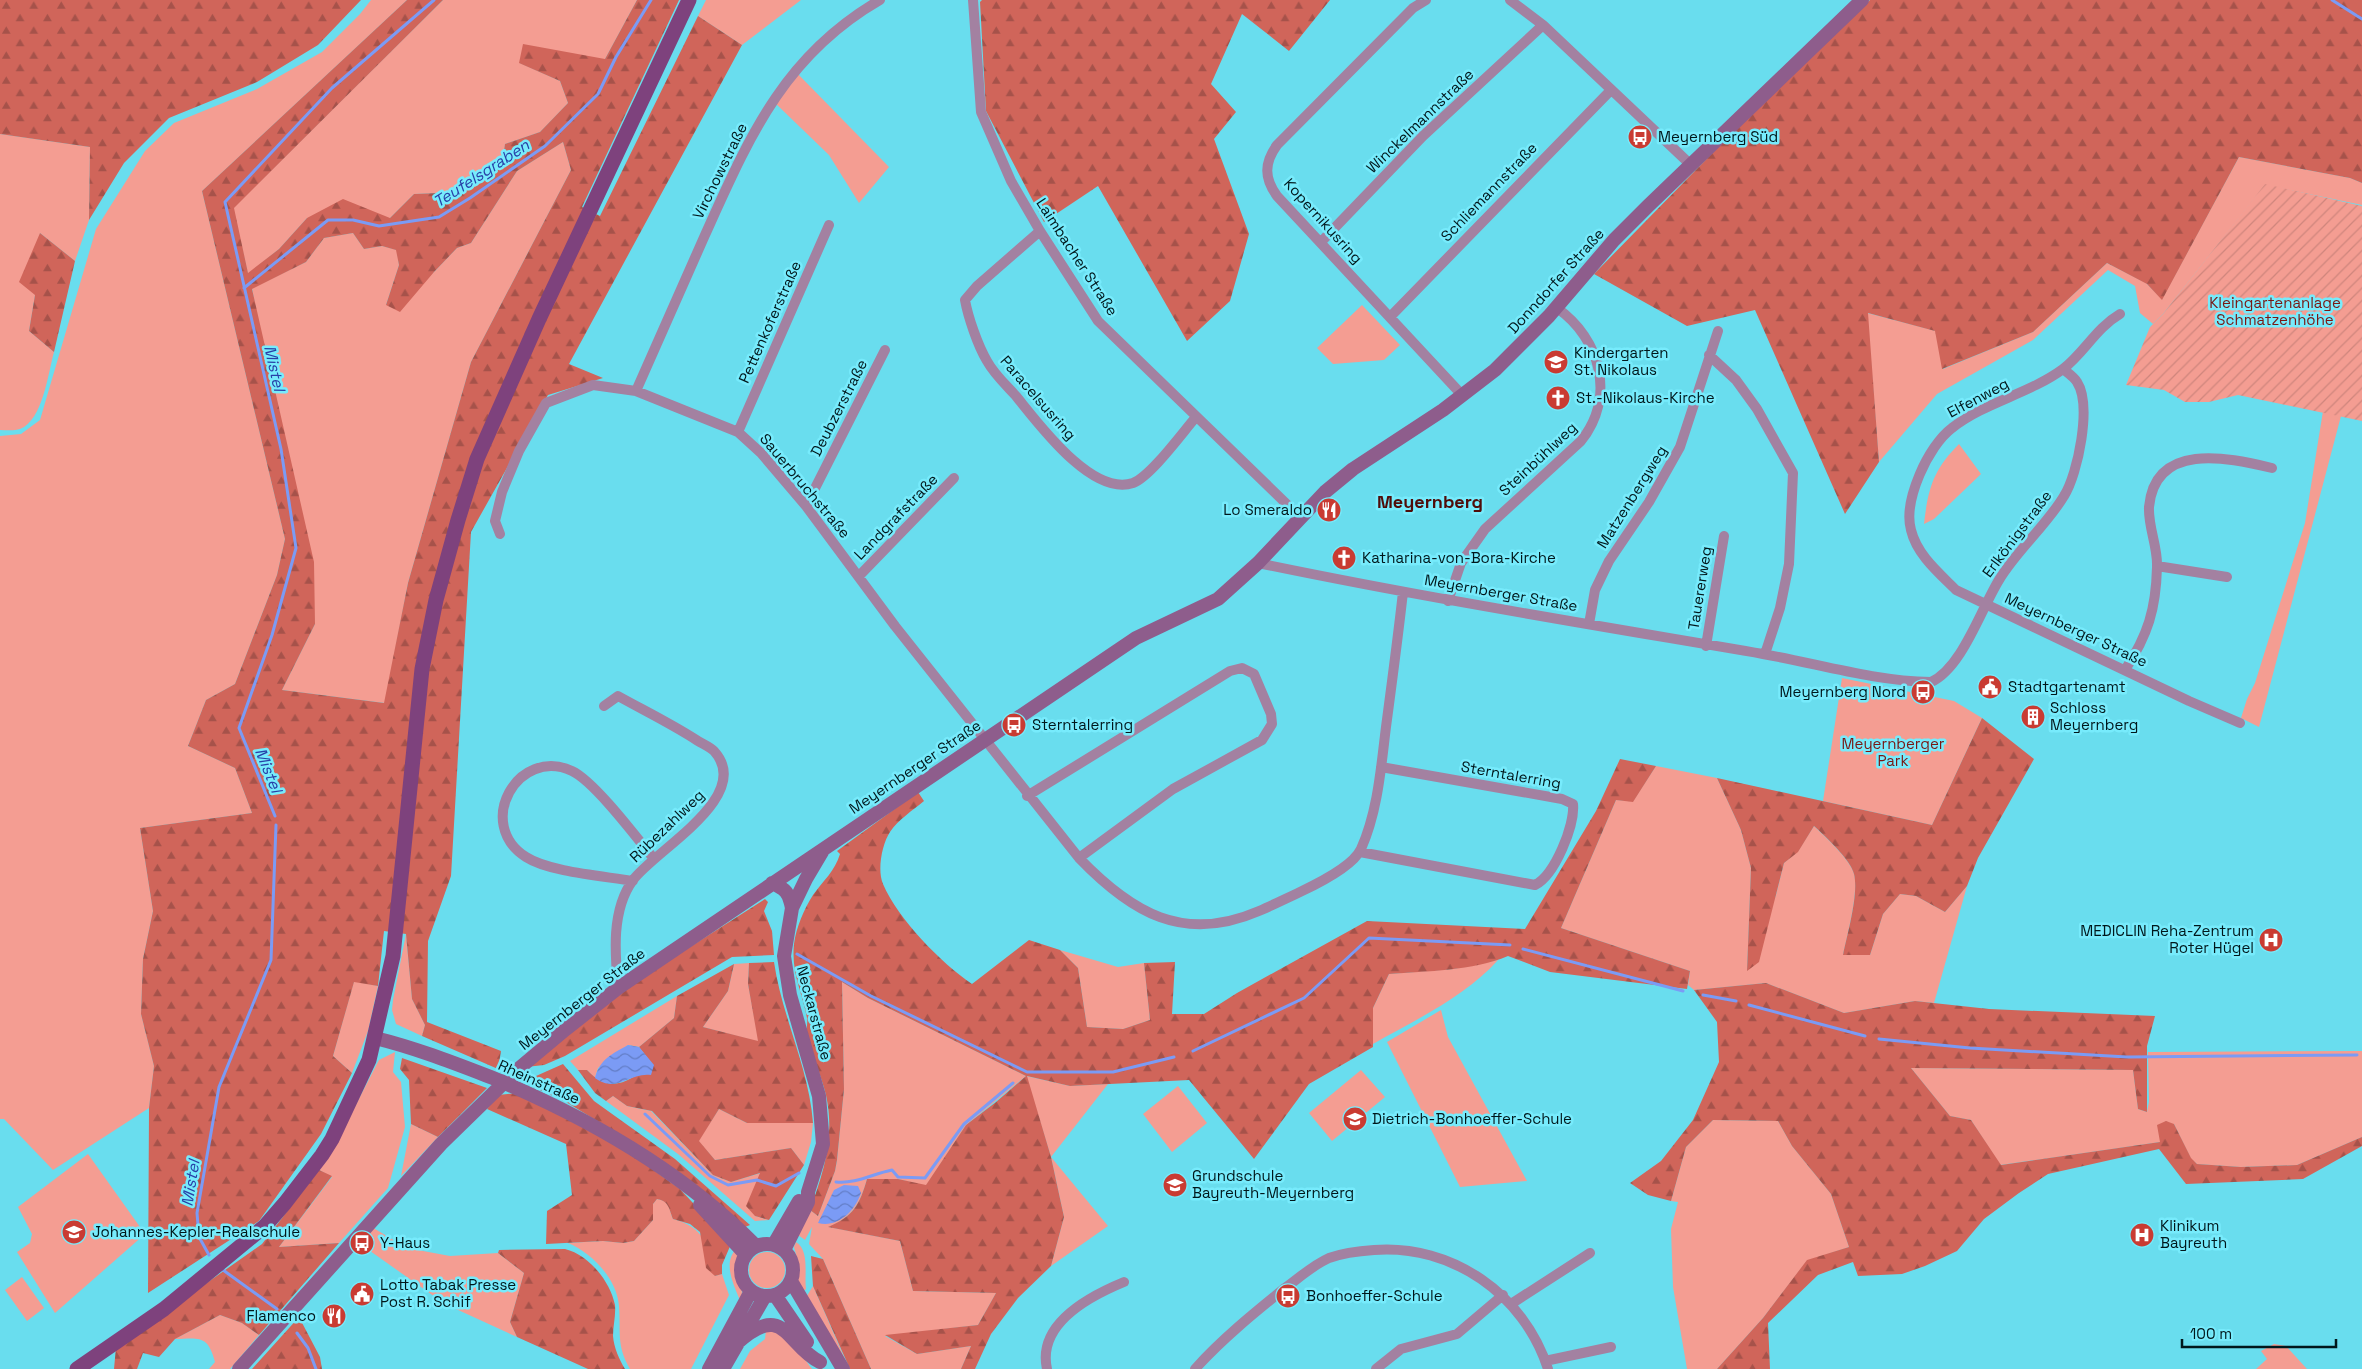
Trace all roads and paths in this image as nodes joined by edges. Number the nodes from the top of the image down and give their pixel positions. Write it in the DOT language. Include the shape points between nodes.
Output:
graph roads {
  1 [pos="689,0"];
  2 [pos="880,0"];
  3 [pos="973,0"];
  4 [pos="1426,0"];
  5 [pos="1510,0"];
  6 [pos="1862,0"];
  7 [pos="1543,25"];
  8 [pos="1611,90"];
  9 [pos="1691,165"];
  10 [pos="830,225"];
  11 [pos="1040,231"];
  12 [pos="1321,242"];
  13 [pos="1557,308"];
  14 [pos="2120,314"];
  15 [pos="1390,317"];
  16 [pos="1718,331"];
  17 [pos="885,350"];
  18 [pos="1709,355"];
  19 [pos="2063,369"];
  20 [pos="636,391"];
  21 [pos="1463,396"];
  22 [pos="1196,417"];
  23 [pos="738,432"];
  24 [pos="2272,468"];
  25 [pos="954,478"];
  26 [pos="806,506"];
  27 [pos="1300,516"];
  28 [pos="500,534"];
  29 [pos="1724,536"];
  30 [pos="1258,563"];
  31 [pos="2157,566"];
  32 [pos="859,576"];
  33 [pos="2227,577"];
  34 [pos="1403,592"];
  35 [pos="1448,601"];
  36 [pos="1984,604"];
  37 [pos="1589,624"];
  38 [pos="1706,646"];
  39 [pos="1765,654"];
  40 [pos="2124,670"];
  41 [pos="604,706"];
  42 [pos="2240,723"];
  43 [pos="985,740"];
  44 [pos="1382,767"];
  45 [pos="1028,796"];
  46 [pos="824,849"];
  47 [pos="1360,852"];
  48 [pos="1078,858"];
  49 [pos="654,859"];
  50 [pos="633,881"];
  51 [pos="772,883"];
  52 [pos="792,908"];
  53 [pos="618,988"];
  54 [pos="375,1038"];
  55 [pos="779,1247"];
  56 [pos="751,1250"];
  57 [pos="1590,1253"];
  58 [pos="791,1281"];
  59 [pos="1124,1282"];
  60 [pos="751,1291"];
  61 [pos="1503,1295"];
  62 [pos="770,1296"];
  63 [pos="1511,1304"];
  64 [pos="737,1343"];
  65 [pos="1611,1347"];
  66 [pos="1546,1365"];
  67 [pos="822,1366"];
  68 [pos="77,1369"];
  69 [pos="239,1369"];
  70 [pos="709,1369"];
  71 [pos="723,1369"];
  72 [pos="843,1369"];
  73 [pos="1047,1369"];
  74 [pos="1195,1369"];
  75 [pos="1376,1369"];
  1 -- 54 [label="main road" via="536,326 478,459 458,520 436,600 422,669 393,956"];
  2 -- 20 [label="street, Virchowstraße" via="830,35 802,62 773,101 744,148"];
  3 -- 11 [label="street, Laimbacher Straße" via="981,112 1011,181"];
  4 -- 12 [label="street, Kopernikusring" via="1413,8 1269,156 1266,167 1271,188"];
  5 -- 7 [label="street"];
  6 -- 9 [label="street, Donndorfer Straße"];
  7 -- 8 [label="street"];
  7 -- 12 [label="street, Winckelmannstraße" via="1423,136"];
  8 -- 9 [label="street"];
  8 -- 15 [label="street, Schliemannstraße"];
  9 -- 13 [label="street, Donndorfer Straße" via="1614,240"];
  10 -- 23 [label="street, Pettenkoferstraße"];
  11 -- 22 [label="street, Laimbacher Straße" via="1098,321"];
  11 -- 22 [label="street, Paracelsusring" via="977,286 966,300 986,360 1055,445 1081,467 1120,485 1143,477"];
  12 -- 15 [label="street, Kopernikusring"];
  13 -- 21 [label="street, Donndorfer Straße" via="1516,351"];
  13 -- 35 [label="street, Steinbühlweg" via="1584,333 1598,362 1601,395 1590,430 1485,529 1461,563"];
  14 -- 19 [label="street, Elfenweg" via="2108,321"];
  15 -- 21 [label="street, Kopernikusring"];
  16 -- 18 [label="street, Matzenbergweg"];
  17 -- 26 [label="street, Deubzerstraße"];
  18 -- 37 [label="street, Matzenbergweg" via="1680,446 1649,502 1609,561 1595,590"];
  18 -- 39 [label="street" via="1736,380 1757,409 1793,473 1789,564 1780,608"];
  19 -- 36 [label="street, Erlkönigstraße" via="2078,382 2083,416 2077,459 2065,495 2006,569"];
  19 -- 36 [label="street, Elfenweg" via="1951,428 1919,474 1910,510 1911,531 1928,564 1956,590"];
  20 -- 23 [label="street, Sauerbruchstraße"];
  20 -- 28 [label="street, Sauerbruchstraße" via="593,385 546,403 519,451 502,492 495,521"];
  21 -- 27 [label="street, Donndorfer Straße" via="1353,469"];
  22 -- 27 [label="street, Laimbacher Straße"];
  23 -- 26 [label="street, Sauerbruchstraße" via="761,453"];
  24 -- 31 [label="street" via="2206,459 2184,460 2167,467 2153,486 2149,509"];
  25 -- 32 [label="street, Landgrafstraße"];
  26 -- 32 [label="street, Sauerbruchstraße"];
  27 -- 30 [label="street, Donndorfer Straße"];
  29 -- 38 [label="street, Tauererweg"];
  30 -- 34 [label="street, Meyernberger Straße"];
  30 -- 43 [label="street, Meyernberger Straße" via="1218,599 1136,638"];
  31 -- 33 [label="street"];
  31 -- 40 [label="street" via="2150,624"];
  32 -- 43 [label="street, Sauerbruchstraße"];
  34 -- 35 [label="street, Meyernberger Straße"];
  34 -- 44 [label="street"];
  35 -- 37 [label="street, Meyernberger Straße"];
  36 -- 39 [label="street, Meyernberger Straße" via="1970,636 1949,669 1931,682 1856,674"];
  36 -- 40 [label="street, Meyernberger Straße"];
  37 -- 38 [label="street, Meyernberger Straße"];
  38 -- 39 [label="street, Meyernberger Straße"];
  40 -- 42 [label="street, Meyernberger Straße"];
  41 -- 49 [label="street, Rübezahlweg" via="618,696 714,751 721,764 721,792 711,808"];
  43 -- 45 [label="street"];
  43 -- 46 [label="street, Meyernberger Straße"];
  44 -- 47 [label="street" via="1370,825"];
  44 -- 47 [label="street, Sterntalerring" via="1562,799 1573,804 1574,816 1545,880 1536,885"];
  45 -- 48 [label="street"];
  45 -- 48 [label="street" via="1230,671 1249,670 1259,682 1272,714 1272,724 1262,740 1173,789"];
  46 -- 51 [label="street, Meyernberger Straße"];
  46 -- 52 [label="street, Neckarstraße"];
  47 -- 48 [label="street" via="1317,884 1258,912 1200,925 1178,923 1145,912 1104,884"];
  49 -- 50 [label="street, Rübezahlweg"];
  49 -- 50 [label="street" via="590,785 571,770 542,767 513,784 503,805 504,824 509,842 524,856 546,866"];
  50 -- 53 [label="street, Rübezahlweg" via="622,904 618,924 615,950"];
  51 -- 52 [label="street" via="785,889"];
  51 -- 53 [label="street, Meyernberger Straße"];
  52 -- 55 [label="street, Neckarstraße" via="784,956 785,975 819,1096 823,1130 821,1155 808,1192 801,1198"];
  53 -- 69 [label="street, Meyernberger Straße" via="514,1073 484,1102 389,1200"];
  54 -- 56 [label="street, Rheinstraße" via="445,1059 550,1102 639,1152 709,1204"];
  54 -- 68 [label="main road" via="365,1068 332,1138 265,1226 164,1309"];
  55 -- 56 [label="street"];
  55 -- 58 [label="street" via="793,1265"];
  56 -- 60 [label="street" via="741,1273"];
  57 -- 63 [label="street"];
  58 -- 62 [label="street" via="784,1290"];
  58 -- 72 [label="street"];
  59 -- 73 [label="street" via="1098,1292 1053,1331 1047,1347"];
  60 -- 62 [label="street"];
  60 -- 70 [label="street"];
  61 -- 63 [label="street"];
  61 -- 74 [label="street" via="1466,1270 1431,1256 1390,1249 1336,1256 1318,1264 1252,1314"];
  61 -- 75 [label="street" via="1457,1334 1401,1349"];
  62 -- 64 [label="street"];
  62 -- 67 [label="street"];
  63 -- 66 [label="street"];
  64 -- 67 [label="street" via="751,1330 776,1327 785,1330"];
  64 -- 71 [label="street"];
  65 -- 66 [label="street"];
}
